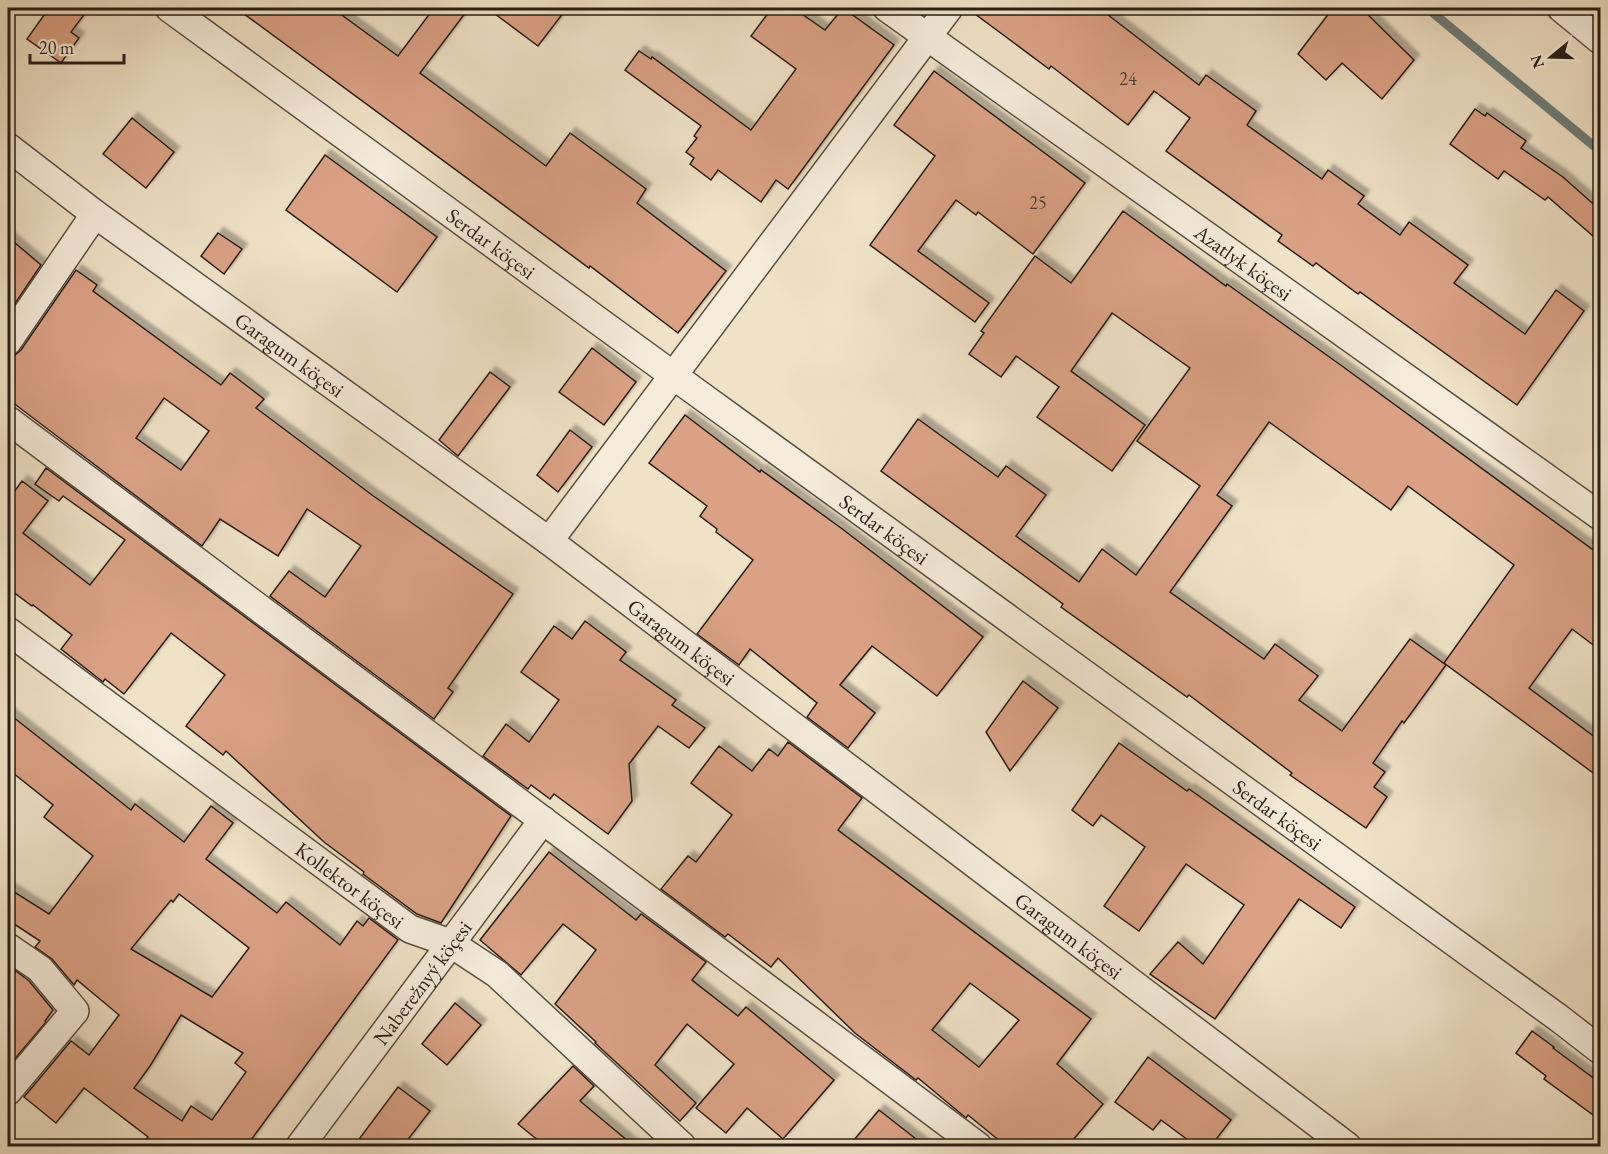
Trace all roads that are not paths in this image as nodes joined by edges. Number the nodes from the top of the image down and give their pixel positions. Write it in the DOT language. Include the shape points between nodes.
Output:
graph roads {
  1 [pos="170,8"];
  2 [pos="887,8"];
  3 [pos="949,8"];
  4 [pos="1561,8"];
  5 [pos="927,37"];
  6 [pos="1600,40"];
  7 [pos="8,147"];
  8 [pos="94,214"];
  9 [pos="8,341"];
  10 [pos="674,376"];
  11 [pos="8,420"];
  12 [pos="1600,516"];
  13 [pos="549,541"];
  14 [pos="8,631"];
  15 [pos="543,820"];
  16 [pos="450,943"];
  17 [pos="8,946"];
  18 [pos="1600,1050"];
  19 [pos="8,1091"];
  20 [pos="300,1146"];
  21 [pos="682,1146"];
  22 [pos="978,1146"];
  23 [pos="1347,1146"];
  1 -- 10 [label="street, Serdar köçesi"];
  2 -- 5 [label="street, Azatlyk köçesi"];
  3 -- 5 [label="street"];
  4 -- 6 [label="street"];
  5 -- 10 [label="street"];
  5 -- 12 [label="street, Azatlyk köçesi"];
  7 -- 8 [label="street, Garagum köçesi"];
  8 -- 9 [label="street"];
  8 -- 13 [label="street, Garagum köçesi"];
  10 -- 13 [label="street"];
  10 -- 18 [label="street, Serdar köçesi"];
  11 -- 15 [label="street"];
  13 -- 23 [label="street, Garagum köçesi"];
  14 -- 16 [label="street, Kollektor köçesi" via="410,929"];
  15 -- 16 [label="street, Naberežnyý köçesi"];
  15 -- 22 [label="street"];
  16 -- 20 [label="street, Naberežnyý köçesi"];
  16 -- 21 [label="street, Kollektor köçesi" via="497,974"];
  17 -- 19 [label="street" via="40,969 75,1011"];
}
